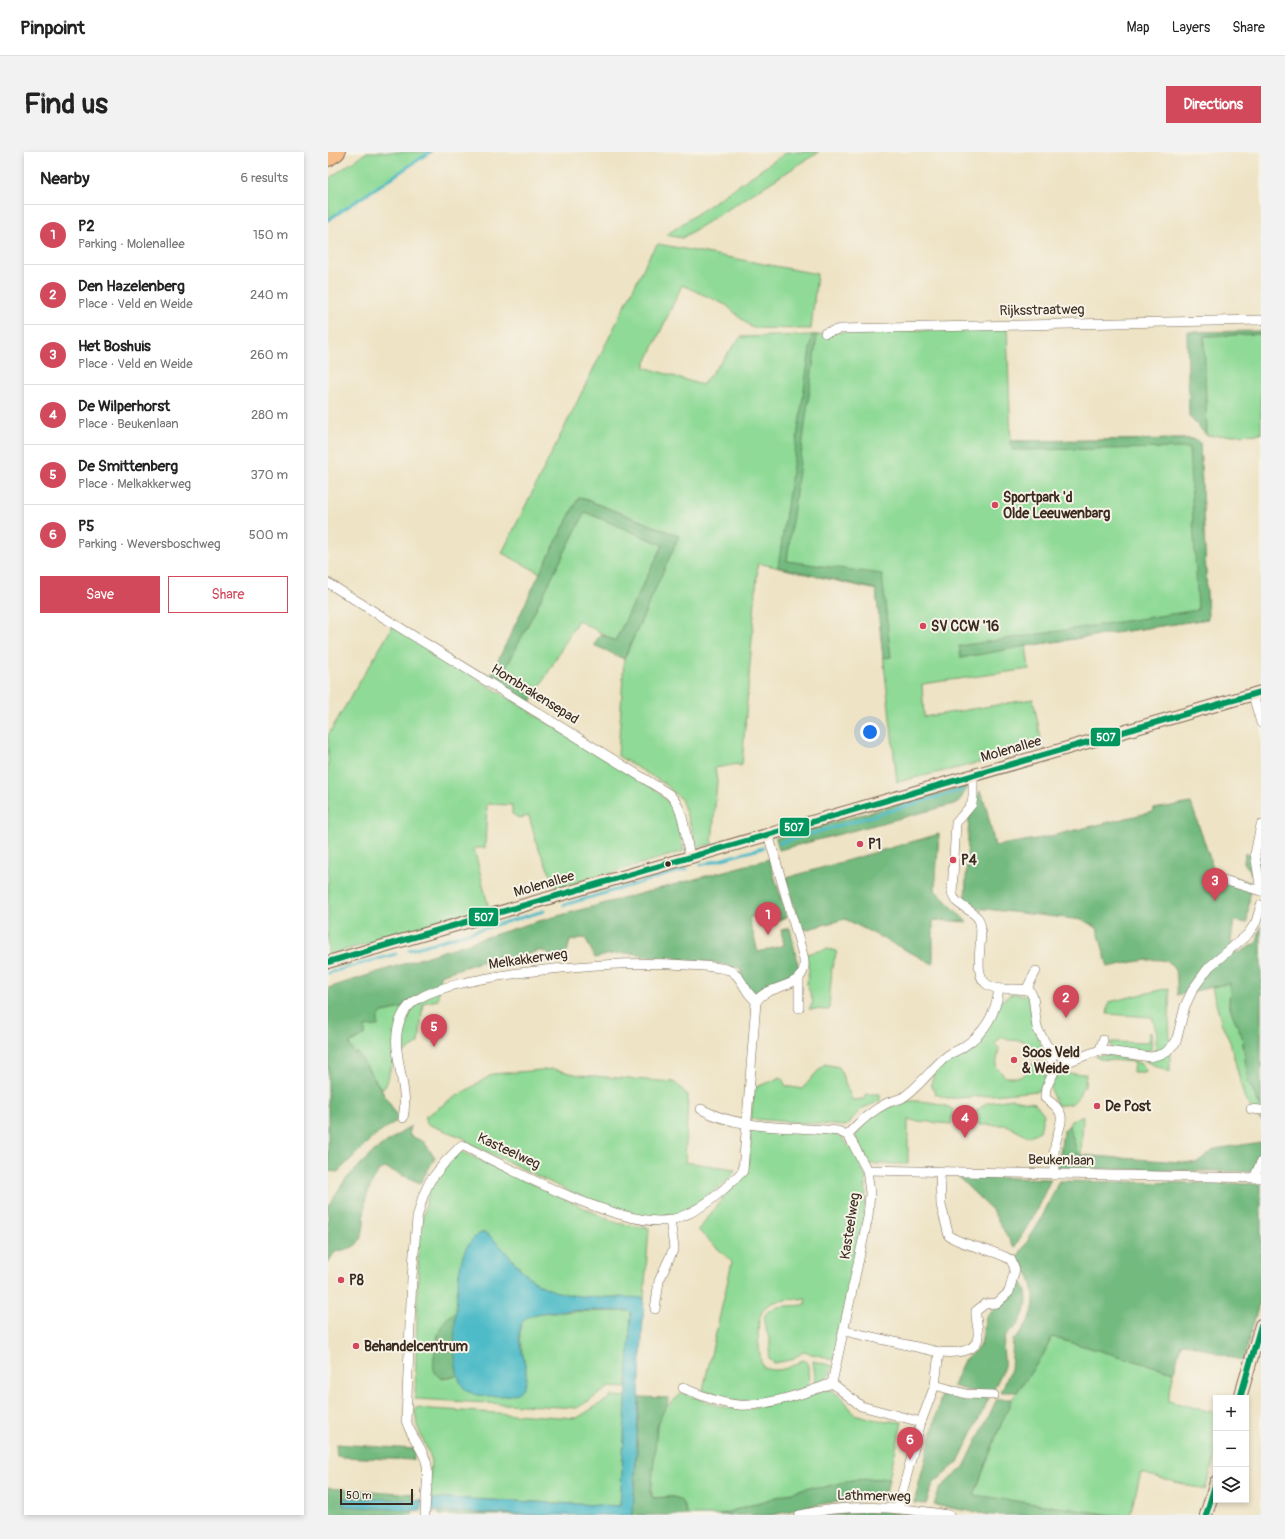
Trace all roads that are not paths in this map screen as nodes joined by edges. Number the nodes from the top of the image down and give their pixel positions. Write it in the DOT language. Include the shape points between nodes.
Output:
graph roads {
  1 [pos="337,152"];
  2 [pos="328,158"];
  3 [pos="1261,320"];
  4 [pos="825,333"];
  5 [pos="328,583"];
  6 [pos="1257,694"];
  7 [pos="1261,723"];
  8 [pos="973,776"];
  9 [pos="1261,825"];
  10 [pos="768,834"];
  11 [pos="690,857"];
  12 [pos="1217,878"];
  13 [pos="1261,891"];
  14 [pos="1261,905"];
  15 [pos="328,962"];
  16 [pos="1036,971"];
  17 [pos="799,977"];
  18 [pos="999,990"];
  19 [pos="1026,990"];
  20 [pos="756,1004"];
  21 [pos="799,1008"];
  22 [pos="1103,1040"];
  23 [pos="1047,1046"];
  24 [pos="1100,1050"];
  25 [pos="1078,1058"];
  26 [pos="1055,1070"];
  27 [pos="701,1109"];
  28 [pos="1251,1109"];
  29 [pos="1261,1110"];
  30 [pos="404,1118"];
  31 [pos="747,1123"];
  32 [pos="847,1135"];
  33 [pos="1261,1162"];
  34 [pos="867,1170"];
  35 [pos="940,1172"];
  36 [pos="1054,1175"];
  37 [pos="1258,1178"];
  38 [pos="670,1220"];
  39 [pos="654,1309"];
  40 [pos="1261,1325"];
  41 [pos="844,1331"];
  42 [pos="939,1352"];
  43 [pos="832,1383"];
  44 [pos="935,1385"];
  45 [pos="683,1388"];
  46 [pos="994,1395"];
  47 [pos="1241,1395"];
  48 [pos="921,1422"];
  49 [pos="1213,1492"];
  50 [pos="898,1508"];
  51 [pos="425,1514"];
  52 [pos="799,1515"];
  53 [pos="949,1515"];
  54 [pos="1206,1515"];
  1 -- 2 [label="highway"];
  3 -- 4 [label="street, Rijksstraatweg" via="840,329"];
  5 -- 11 [label="street, Hombrakensepad" via="669,794 681,814"];
  6 -- 7 [label="street"];
  6 -- 8 [label="main road, Molenallee"];
  8 -- 10 [label="main road, Molenallee"];
  8 -- 18 [label="street" via="972,804 956,824 952,893 956,902 977,917 980,923 980,973 987,985"];
  9 -- 13 [label="street" via="1256,854"];
  10 -- 11 [label="main road, Molenallee"];
  10 -- 17 [label="street" via="804,959"];
  11 -- 15 [label="main road, Molenallee"];
  12 -- 13 [label="street"];
  14 -- 24 [label="street" via="1256,922 1248,934 1209,967 1193,989 1172,1047 1160,1056 1151,1057"];
  16 -- 19 [label="street"];
  17 -- 20 [label="street" via="788,985 763,995"];
  17 -- 21 [label="street"];
  18 -- 19 [label="street"];
  18 -- 32 [label="street" via="997,1004 990,1020 975,1038 947,1055 902,1098 869,1113"];
  19 -- 23 [label="street" via="1033,997 1038,1028"];
  20 -- 30 [label="street, Melkakkerweg" via="731,971 692,965 641,962 588,965 499,976 433,993 408,1006 399,1028 398,1048 405,1105"];
  20 -- 31 [label="street"];
  22 -- 24 [label="street"];
  23 -- 25 [label="street" via="1061,1056"];
  23 -- 26 [label="street"];
  24 -- 25 [label="street"];
  25 -- 26 [label="street"];
  26 -- 36 [label="street" via="1046,1088 1045,1098 1053,1103 1063,1120 1054,1147"];
  27 -- 31 [label="street" via="714,1116"];
  28 -- 29 [label="street"];
  31 -- 32 [label="street" via="838,1131"];
  31 -- 38 [label="street, Kasteelweg" via="743,1171 702,1206"];
  32 -- 34 [label="street, Kasteelweg"];
  33 -- 37 [label="street, Beukenlaan"];
  34 -- 35 [label="street, Beukenlaan"];
  34 -- 41 [label="street, Kasteelweg" via="870,1193 868,1218"];
  35 -- 36 [label="street, Beukenlaan"];
  35 -- 42 [label="street" via="942,1205 949,1236 1012,1260 1015,1269 1008,1292 1003,1298 997,1303 979,1307 976,1311 976,1343 965,1351"];
  36 -- 37 [label="street, Beukenlaan"];
  38 -- 39 [label="street" via="674,1248 659,1281"];
  38 -- 51 [label="street, Kasteelweg" via="649,1221 624,1216 572,1197 462,1145 445,1162 430,1181 423,1196 414,1242 406,1407 408,1428 427,1465"];
  40 -- 47 [label="main road"];
  41 -- 42 [label="street"];
  41 -- 43 [label="street, Kasteelweg"];
  42 -- 44 [label="street"];
  43 -- 45 [label="street" via="749,1406 717,1401"];
  43 -- 48 [label="street" via="861,1406"];
  44 -- 46 [label="street" via="966,1394"];
  44 -- 48 [label="street"];
  48 -- 50 [label="street"];
  49 -- 54 [label="main road"];
  50 -- 52 [label="street, Lathmerweg" via="848,1507"];
  50 -- 53 [label="street, Lathmerweg"];
}
